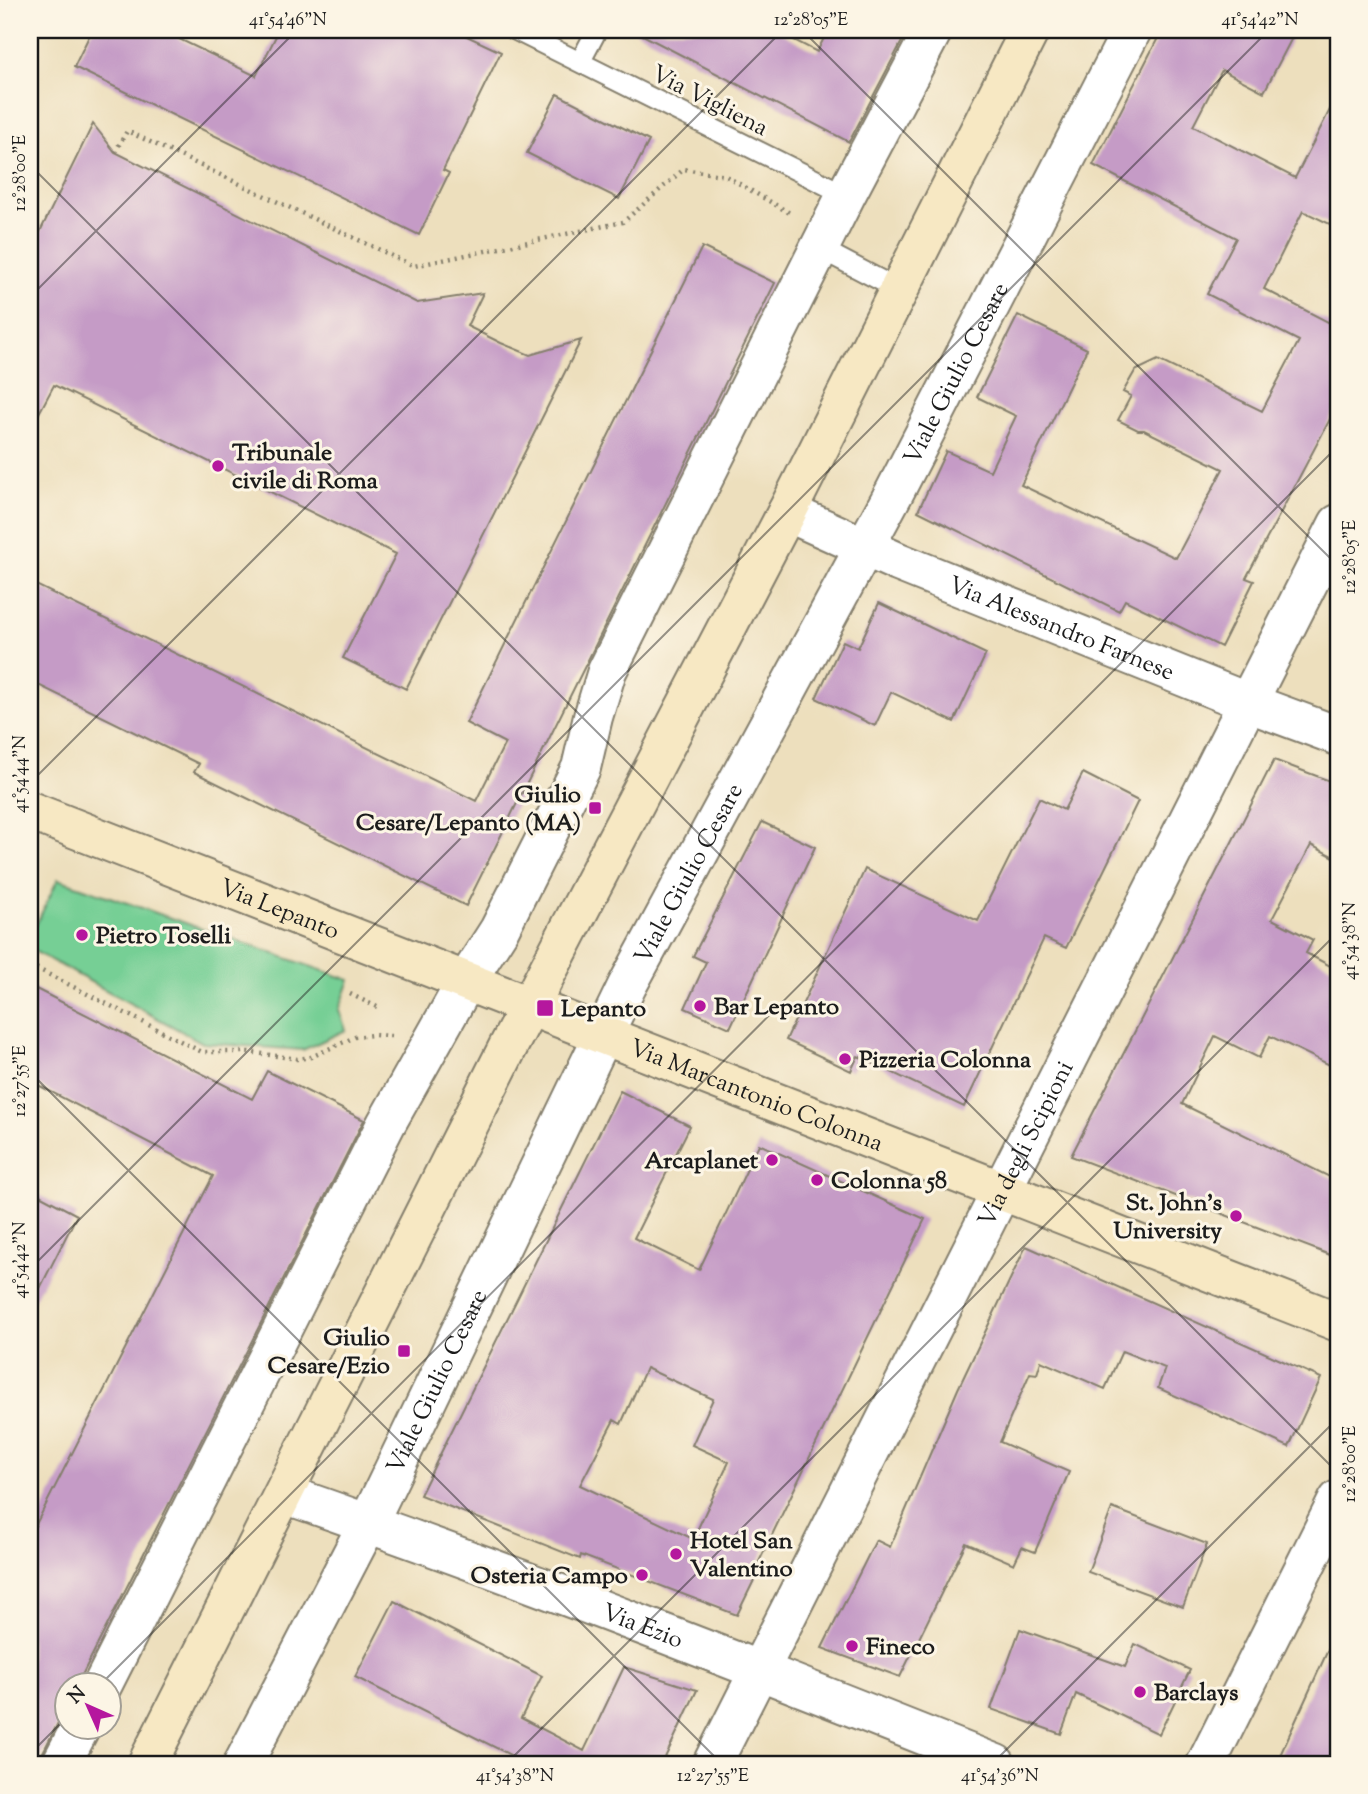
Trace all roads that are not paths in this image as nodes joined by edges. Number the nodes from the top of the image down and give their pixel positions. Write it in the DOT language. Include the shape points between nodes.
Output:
graph roads {
  1 [pos="516,30"];
  2 [pos="597,30"];
  3 [pos="933,30"];
  4 [pos="1031,30"];
  5 [pos="1132,30"];
  6 [pos="580,62"];
  7 [pos="846,195"];
  8 [pos="819,248"];
  9 [pos="899,290"];
  10 [pos="787,512"];
  11 [pos="1338,524"];
  12 [pos="865,548"];
  13 [pos="1249,703"];
  14 [pos="1338,736"];
  15 [pos="30,811"];
  16 [pos="467,980"];
  17 [pos="529,1006"];
  18 [pos="603,1036"];
  19 [pos="1002,1189"];
  20 [pos="1338,1322"];
  21 [pos="284,1494"];
  22 [pos="1338,1500"];
  23 [pos="368,1523"];
  24 [pos="760,1670"];
  25 [pos="109,1672"];
  26 [pos="72,1742"];
  27 [pos="61,1764"];
  28 [pos="147,1764"];
  29 [pos="243,1764"];
  30 [pos="712,1764"];
  31 [pos="996,1764"];
  32 [pos="1206,1764"];
  1 -- 6 [label="lane, Via Vigliena"];
  2 -- 6 [label="lane"];
  3 -- 7 [label="street"];
  4 -- 9 [label="street"];
  5 -- 12 [label="street, Viale Giulio Cesare"];
  6 -- 7 [label="lane, Via Vigliena"];
  7 -- 8 [label="street"];
  8 -- 9 [label="lane"];
  8 -- 16 [label="street" via="607,671 581,768 499,930"];
  9 -- 10 [label="street"];
  10 -- 12 [label="street, Via Alessandro Farnese"];
  10 -- 17 [label="street"];
  11 -- 13 [label="street, Via degli Scipioni"];
  12 -- 13 [label="street, Via Alessandro Farnese"];
  12 -- 18 [label="street, Viale Giulio Cesare"];
  13 -- 14 [label="street, Via Alessandro Farnese"];
  13 -- 19 [label="street, Via degli Scipioni"];
  15 -- 16 [label="street, Via Lepanto"];
  16 -- 17 [label="street, Via Lepanto"];
  16 -- 25 [label="street" via="386,1124"];
  17 -- 18 [label="street, Via Marcantonio Colonna"];
  17 -- 21 [label="street"];
  18 -- 19 [label="street, Via Marcantonio Colonna"];
  18 -- 23 [label="street, Viale Giulio Cesare"];
  19 -- 20 [label="street, Via Marcantonio Colonna"];
  19 -- 24 [label="street, Via degli Scipioni"];
  21 -- 23 [label="street, Via Ezio"];
  21 -- 28 [label="street"];
  22 -- 32 [label="street"];
  23 -- 24 [label="street, Via Ezio"];
  23 -- 29 [label="street, Viale Giulio Cesare"];
  24 -- 30 [label="street, Via degli Scipioni"];
  24 -- 31 [label="street, Via Ezio"];
  26 -- 27 [label="street"];
}
